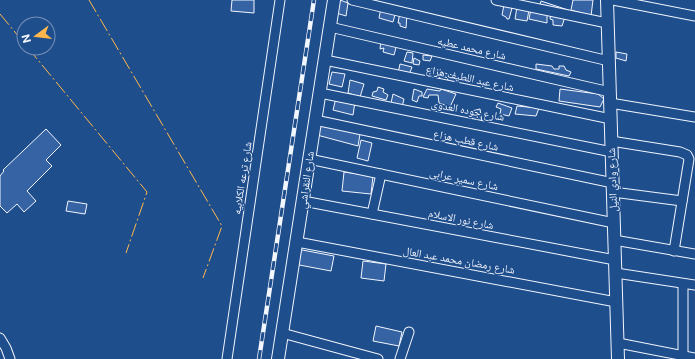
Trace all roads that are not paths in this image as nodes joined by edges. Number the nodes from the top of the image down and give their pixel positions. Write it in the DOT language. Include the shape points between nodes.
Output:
graph roads {
  1 [pos="280,0"];
  2 [pos="334,0"];
  3 [pos="352,0"];
  4 [pos="496,0"];
  5 [pos="606,0"];
  6 [pos="613,0"];
  7 [pos="695,16"];
  8 [pos="607,23"];
  9 [pos="330,27"];
  10 [pos="325,60"];
  11 [pos="609,61"];
  12 [pos="320,93"];
  13 [pos="610,98"];
  14 [pos="695,116"];
  15 [pos="610,119"];
  16 [pos="315,120"];
  17 [pos="611,146"];
  18 [pos="309,159"];
  19 [pos="381,174"];
  20 [pos="613,187"];
  21 [pos="303,201"];
  22 [pos="682,201"];
  23 [pos="372,214"];
  24 [pos="614,223"];
  25 [pos="614,240"];
  26 [pos="296,242"];
  27 [pos="674,251"];
  28 [pos="695,254"];
  29 [pos="615,260"];
  30 [pos="616,273"];
  31 [pos="683,284"];
  32 [pos="695,285"];
  33 [pos="616,302"];
  34 [pos="409,332"];
  35 [pos="282,333"];
  36 [pos="0,338"];
  37 [pos="618,344"];
  38 [pos="683,358"];
  39 [pos="695,358"];
  40 [pos="10,359"];
  41 [pos="227,359"];
  42 [pos="278,359"];
  43 [pos="378,359"];
  44 [pos="400,359"];
  45 [pos="618,359"];
  1 -- 41 [label="street, شارع ترعه الكلابيه"];
  2 -- 9 [label="street, شارع النقراشي"];
  3 -- 11 [label="street"];
  4 -- 8 [label="street"];
  5 -- 8 [label="street, شارع وادي النيل"];
  6 -- 7 [label="street"];
  8 -- 11 [label="street, شارع وادي النيل"];
  9 -- 10 [label="street, شارع النقراشي"];
  9 -- 13 [label="street, شارع محمد عطيه"];
  10 -- 12 [label="street, شارع النقراشي"];
  10 -- 15 [label="street, شارع عبد اللطيف هزاع"];
  11 -- 13 [label="street, شارع وادي النيل"];
  12 -- 16 [label="street, شارع النقراشي"];
  12 -- 17 [label="street, شارع جوده العدوى"];
  13 -- 14 [label="street, شارع محمد عطيه"];
  13 -- 15 [label="street, شارع وادي النيل"];
  15 -- 17 [label="street, شارع وادي النيل"];
  16 -- 18 [label="street, شارع النقراشي"];
  16 -- 20 [label="street, شارع قطب هزاع"];
  17 -- 20 [label="street, شارع وادي النيل"];
  17 -- 22 [label="street, شارع جوده العدوى" via="680,152 687,155 689,159"];
  18 -- 19 [label="street, شارع سمير عرابى"];
  18 -- 21 [label="street, شارع النقراشي"];
  19 -- 23 [label="street"];
  19 -- 24 [label="street, شارع سمير عرابى"];
  20 -- 22 [label="street, شارع قطب هزاع"];
  20 -- 24 [label="street, شارع وادي النيل"];
  21 -- 23 [label="street, شارع نور الاسلام"];
  21 -- 26 [label="street, شارع النقراشي"];
  22 -- 27 [label="street"];
  23 -- 29 [label="street, شارع نور الاسلام"];
  24 -- 25 [label="street, شارع وادي النيل"];
  25 -- 27 [label="street"];
  25 -- 29 [label="street, شارع وادي النيل"];
  26 -- 33 [label="street, شارع رمضان محمد عبد العال"];
  26 -- 35 [label="street, شارع النقراشي"];
  27 -- 28 [label="street"];
  29 -- 30 [label="street, شارع وادي النيل"];
  30 -- 31 [label="street"];
  30 -- 33 [label="street, شارع وادي النيل"];
  31 -- 32 [label="street"];
  31 -- 38 [label="street"];
  33 -- 37 [label="street, شارع وادي النيل"];
  34 -- 44 [label="street"];
  35 -- 42 [label="street, شارع النقراشي"];
  35 -- 43 [label="street"];
  36 -- 40 [label="street"];
  37 -- 38 [label="street"];
  37 -- 45 [label="street, شارع وادي النيل"];
  38 -- 39 [label="street"];
}
